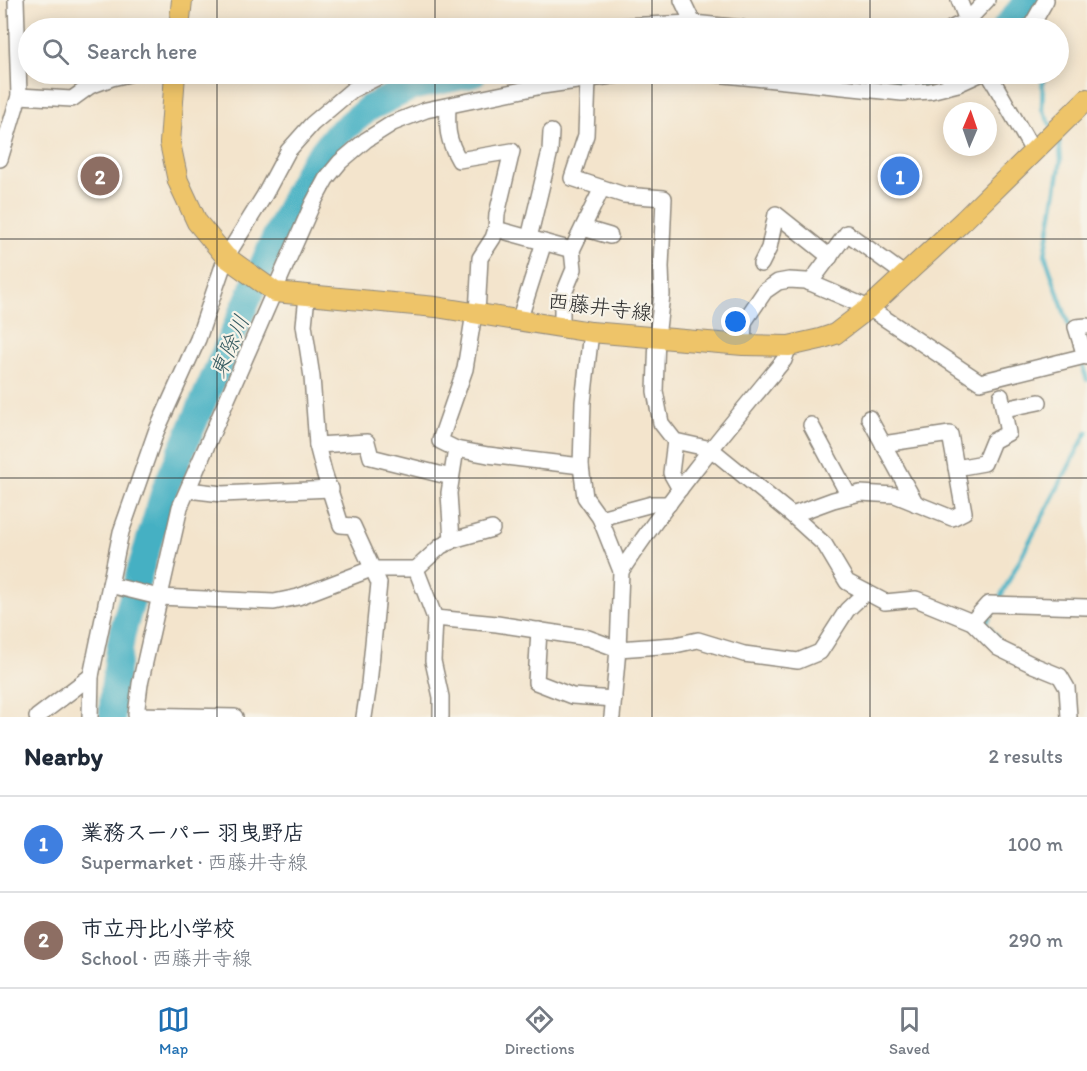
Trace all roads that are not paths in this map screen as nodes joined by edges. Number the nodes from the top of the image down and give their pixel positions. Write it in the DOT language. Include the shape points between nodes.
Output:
graph roads {
  1 [pos="16,0"];
  2 [pos="182,0"];
  3 [pos="682,0"];
  4 [pos="959,0"];
  5 [pos="987,0"];
  6 [pos="1046,0"];
  7 [pos="180,18"];
  8 [pos="691,18"];
  9 [pos="965,18"];
  10 [pos="973,18"];
  11 [pos="1036,18"];
  12 [pos="18,64"];
  13 [pos="19,84"];
  14 [pos="96,84"];
  15 [pos="174,84"];
  16 [pos="364,84"];
  17 [pos="555,84"];
  18 [pos="588,84"];
  19 [pos="813,84"];
  20 [pos="958,84"];
  21 [pos="995,84"];
  22 [pos="19,96"];
  23 [pos="1087,99"];
  24 [pos="448,106"];
  25 [pos="551,132"];
  26 [pos="1033,151"];
  27 [pos="0,159"];
  28 [pos="602,188"];
  29 [pos="583,228"];
  30 [pos="496,229"];
  31 [pos="610,236"];
  32 [pos="537,240"];
  33 [pos="572,250"];
  34 [pos="830,257"];
  35 [pos="232,262"];
  36 [pos="761,264"];
  37 [pos="905,274"];
  38 [pos="810,283"];
  39 [pos="275,292"];
  40 [pos="307,296"];
  41 [pos="869,308"];
  42 [pos="476,314"];
  43 [pos="519,321"];
  44 [pos="1087,326"];
  45 [pos="562,327"];
  46 [pos="591,332"];
  47 [pos="657,337"];
  48 [pos="743,345"];
  49 [pos="789,346"];
  50 [pos="1086,356"];
  51 [pos="1039,402"];
  52 [pos="869,418"];
  53 [pos="811,425"];
  54 [pos="675,441"];
  55 [pos="883,444"];
  56 [pos="318,445"];
  57 [pos="456,449"];
  58 [pos="711,449"];
  59 [pos="580,466"];
  60 [pos="956,468"];
  61 [pos="451,477"];
  62 [pos="188,489"];
  63 [pos="331,489"];
  64 [pos="680,489"];
  65 [pos="849,496"];
  66 [pos="669,504"];
  67 [pos="916,504"];
  68 [pos="792,515"];
  69 [pos="600,518"];
  70 [pos="492,529"];
  71 [pos="452,541"];
  72 [pos="371,569"];
  73 [pos="416,569"];
  74 [pos="621,571"];
  75 [pos="113,586"];
  76 [pos="866,592"];
  77 [pos="159,597"];
  78 [pos="1087,607"];
  79 [pos="435,618"];
  80 [pos="972,622"];
  81 [pos="539,630"];
  82 [pos="618,649"];
  83 [pos="91,676"];
  84 [pos="614,699"];
  85 [pos="136,716"];
  86 [pos="37,717"];
  87 [pos="90,717"];
  88 [pos="208,717"];
  89 [pos="235,717"];
  90 [pos="364,717"];
  91 [pos="441,717"];
  92 [pos="612,717"];
  93 [pos="1069,717"];
  1 -- 12 [label="street"];
  2 -- 7 [label="main road"];
  3 -- 8 [label="street"];
  4 -- 9 [label="street"];
  5 -- 10 [label="street"];
  6 -- 11 [label="street"];
  13 -- 22 [label="street"];
  14 -- 22 [label="street" via="72,99"];
  15 -- 35 [label="main road, 西藤井寺線" via="170,143 178,181 197,222"];
  16 -- 35 [label="street" via="312,124 288,151"];
  17 -- 24 [label="street"];
  18 -- 28 [label="street" via="586,135 572,178"];
  19 -- 20 [label="street" via="902,93"];
  21 -- 26 [label="street"];
  22 -- 27 [label="street"];
  23 -- 26 [label="main road, 西藤井寺線"];
  24 -- 30 [label="street" via="450,145 459,160 512,151"];
  24 -- 39 [label="street" via="393,123 340,162 312,205"];
  25 -- 32 [label="street"];
  26 -- 37 [label="main road, 西藤井寺線"];
  28 -- 29 [label="street"];
  28 -- 47 [label="street" via="624,195 664,198"];
  29 -- 31 [label="street"];
  29 -- 33 [label="street"];
  30 -- 32 [label="street"];
  30 -- 42 [label="street" via="480,258"];
  32 -- 33 [label="street"];
  32 -- 43 [label="street"];
  33 -- 45 [label="street" via="574,269 562,298"];
  34 -- 36 [label="street" via="776,214 769,248"];
  34 -- 37 [label="street" via="847,233"];
  34 -- 38 [label="street"];
  35 -- 39 [label="main road, 西藤井寺線"];
  35 -- 75 [label="street" via="152,443 121,532"];
  37 -- 41 [label="main road, 西藤井寺線"];
  38 -- 41 [label="street"];
  38 -- 48 [label="street" via="789,280 765,291 744,322"];
  39 -- 40 [label="main road, 西藤井寺線"];
  39 -- 62 [label="street"];
  40 -- 42 [label="main road, 西藤井寺線"];
  40 -- 56 [label="street" via="304,325"];
  41 -- 49 [label="main road, 西藤井寺線" via="835,334"];
  41 -- 50 [label="street" via="980,382"];
  42 -- 43 [label="main road, 西藤井寺線"];
  42 -- 57 [label="street" via="465,369 440,441"];
  43 -- 45 [label="main road, 西藤井寺線"];
  44 -- 50 [label="street" via="1076,327"];
  45 -- 46 [label="main road, 西藤井寺線"];
  46 -- 47 [label="main road, 西藤井寺線"];
  46 -- 59 [label="street"];
  47 -- 48 [label="main road, 西藤井寺線"];
  47 -- 54 [label="street" via="655,392 661,423"];
  48 -- 49 [label="main road, 西藤井寺線"];
  49 -- 58 [label="street" via="784,360"];
  51 -- 60 [label="street" via="1002,403 1008,433 993,441 984,463"];
  52 -- 55 [label="street"];
  53 -- 65 [label="street"];
  54 -- 58 [label="street"];
  54 -- 64 [label="street" via="671,473"];
  55 -- 60 [label="street" via="950,434"];
  55 -- 67 [label="street"];
  56 -- 61 [label="street" via="367,442 371,457"];
  56 -- 63 [label="street"];
  57 -- 59 [label="street"];
  57 -- 61 [label="street"];
  58 -- 64 [label="street"];
  58 -- 68 [label="street"];
  59 -- 69 [label="street" via="585,497"];
  60 -- 67 [label="street" via="964,512 952,518"];
  61 -- 71 [label="street" via="448,494"];
  62 -- 63 [label="street" via="222,494"];
  62 -- 77 [label="street" via="180,507"];
  63 -- 72 [label="street" via="341,525 353,526"];
  64 -- 66 [label="street"];
  65 -- 67 [label="street" via="895,495"];
  65 -- 68 [label="street"];
  66 -- 69 [label="street" via="652,504"];
  66 -- 74 [label="street"];
  68 -- 76 [label="street" via="825,545 848,582"];
  69 -- 74 [label="street"];
  70 -- 71 [label="street"];
  71 -- 73 [label="street"];
  72 -- 73 [label="street"];
  72 -- 77 [label="street" via="274,602"];
  72 -- 90 [label="street" via="379,583"];
  73 -- 79 [label="street"];
  74 -- 82 [label="street"];
  75 -- 77 [label="street"];
  75 -- 83 [label="street"];
  76 -- 80 [label="street" via="885,602 916,599"];
  76 -- 82 [label="street" via="847,610 820,652 798,661 744,654 698,640"];
  77 -- 85 [label="street"];
  78 -- 80 [label="street" via="988,604"];
  79 -- 81 [label="street"];
  79 -- 91 [label="street" via="434,661"];
  80 -- 93 [label="street" via="999,648 1060,676 1067,688"];
  81 -- 82 [label="street" via="588,638"];
  81 -- 84 [label="street" via="536,682 572,696"];
  82 -- 84 [label="street"];
  83 -- 86 [label="street"];
  83 -- 87 [label="street"];
  84 -- 92 [label="street"];
  85 -- 88 [label="street"];
  88 -- 89 [label="street"];
}
